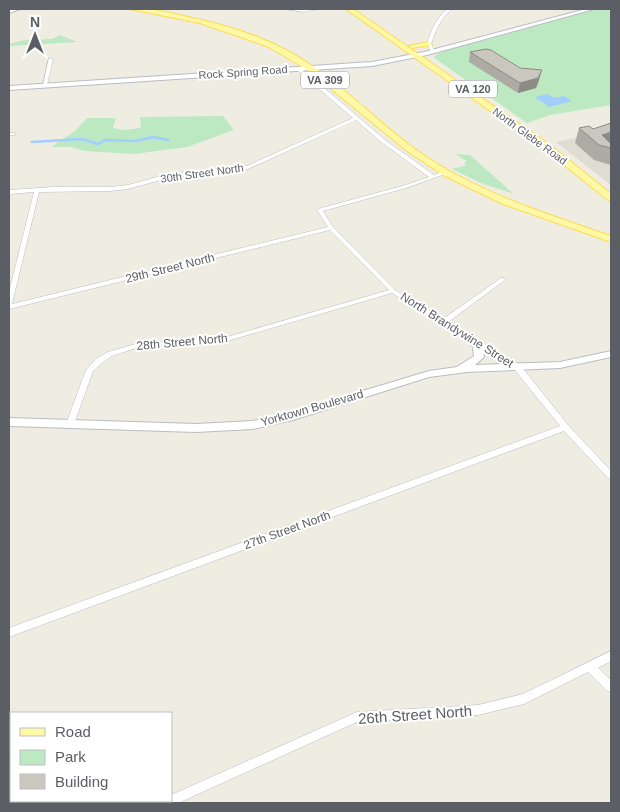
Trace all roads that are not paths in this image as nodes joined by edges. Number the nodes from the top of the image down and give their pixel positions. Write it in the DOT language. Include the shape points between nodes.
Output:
graph roads {
  1 [pos="17,9"];
  2 [pos="133,9"];
  3 [pos="286,9"];
  4 [pos="316,9"];
  5 [pos="349,9"];
  6 [pos="358,9"];
  7 [pos="450,9"];
  8 [pos="591,9"];
  9 [pos="9,12"];
  10 [pos="429,44"];
  11 [pos="412,46"];
  12 [pos="425,54"];
  13 [pos="51,59"];
  14 [pos="298,68"];
  15 [pos="310,68"];
  16 [pos="44,85"];
  17 [pos="9,88"];
  18 [pos="357,118"];
  19 [pos="445,173"];
  20 [pos="433,177"];
  21 [pos="611,189"];
  22 [pos="37,190"];
  23 [pos="9,192"];
  24 [pos="497,196"];
  25 [pos="611,198"];
  26 [pos="331,228"];
  27 [pos="611,232"];
  28 [pos="611,238"];
  29 [pos="503,279"];
  30 [pos="393,290"];
  31 [pos="9,304"];
  32 [pos="9,308"];
  33 [pos="443,322"];
  34 [pos="470,338"];
  35 [pos="611,354"];
  36 [pos="517,367"];
  37 [pos="456,370"];
  38 [pos="9,422"];
  39 [pos="70,424"];
  40 [pos="565,427"];
  41 [pos="611,476"];
  42 [pos="9,633"];
  43 [pos="611,656"];
  44 [pos="590,667"];
  45 [pos="611,687"];
  46 [pos="172,800"];
  1 -- 9 [label="street"];
  2 -- 15 [label="main road, VA 309" via="182,17 230,30 260,41"];
  3 -- 4 [label="street"];
  5 -- 12 [label="main road, North Glebe Road / VA 120"];
  6 -- 11 [label="main road, North Glebe Road / VA 120"];
  7 -- 10 [label="street" via="439,19"];
  8 -- 12 [label="street, Rock Spring Road"];
  10 -- 11 [label="main road"];
  10 -- 12 [label="street"];
  11 -- 12 [label="main road, North Glebe Road / VA 120"];
  12 -- 15 [label="street, Rock Spring Road" via="372,64"];
  12 -- 21 [label="main road, North Glebe Road / VA 120" via="555,145"];
  12 -- 25 [label="main road, North Glebe Road / VA 120"];
  13 -- 16 [label="street"];
  14 -- 15 [label="street, Rock Spring Road"];
  14 -- 16 [label="street, Rock Spring Road"];
  14 -- 18 [label="street"];
  15 -- 19 [label="main road, VA 309"];
  16 -- 17 [label="street, Rock Spring Road"];
  18 -- 20 [label="street"];
  18 -- 22 [label="street, 30th Street North" via="248,167 168,176 110,189"];
  19 -- 20 [label="street"];
  19 -- 24 [label="main road, VA 309"];
  20 -- 26 [label="street, North Brandywine Street" via="320,210"];
  22 -- 23 [label="street, 30th Street North"];
  22 -- 31 [label="street"];
  24 -- 27 [label="main road, VA 309"];
  24 -- 28 [label="main road, VA 309" via="518,207"];
  26 -- 30 [label="street, North Brandywine Street"];
  26 -- 32 [label="street, 29th Street North"];
  29 -- 33 [label="street"];
  30 -- 33 [label="street, North Brandywine Street"];
  30 -- 39 [label="street, 28th Street North" via="227,339 139,345 110,354 90,370"];
  33 -- 34 [label="street, North Brandywine Street"];
  34 -- 36 [label="street, North Brandywine Street"];
  34 -- 37 [label="street" via="478,346 479,357"];
  35 -- 36 [label="street, Yorktown Boulevard" via="576,363"];
  36 -- 37 [label="street, Yorktown Boulevard"];
  36 -- 40 [label="street, North Brandywine Street"];
  37 -- 39 [label="street, Yorktown Boulevard" via="414,377 300,414 253,425 214,428"];
  38 -- 39 [label="street, Yorktown Boulevard"];
  40 -- 41 [label="street, North Brandywine Street"];
  40 -- 42 [label="street, 27th Street North"];
  43 -- 44 [label="street, 26th Street North"];
  44 -- 45 [label="street"];
  44 -- 46 [label="street, 26th Street North" via="524,699 478,710 357,716"];
}
